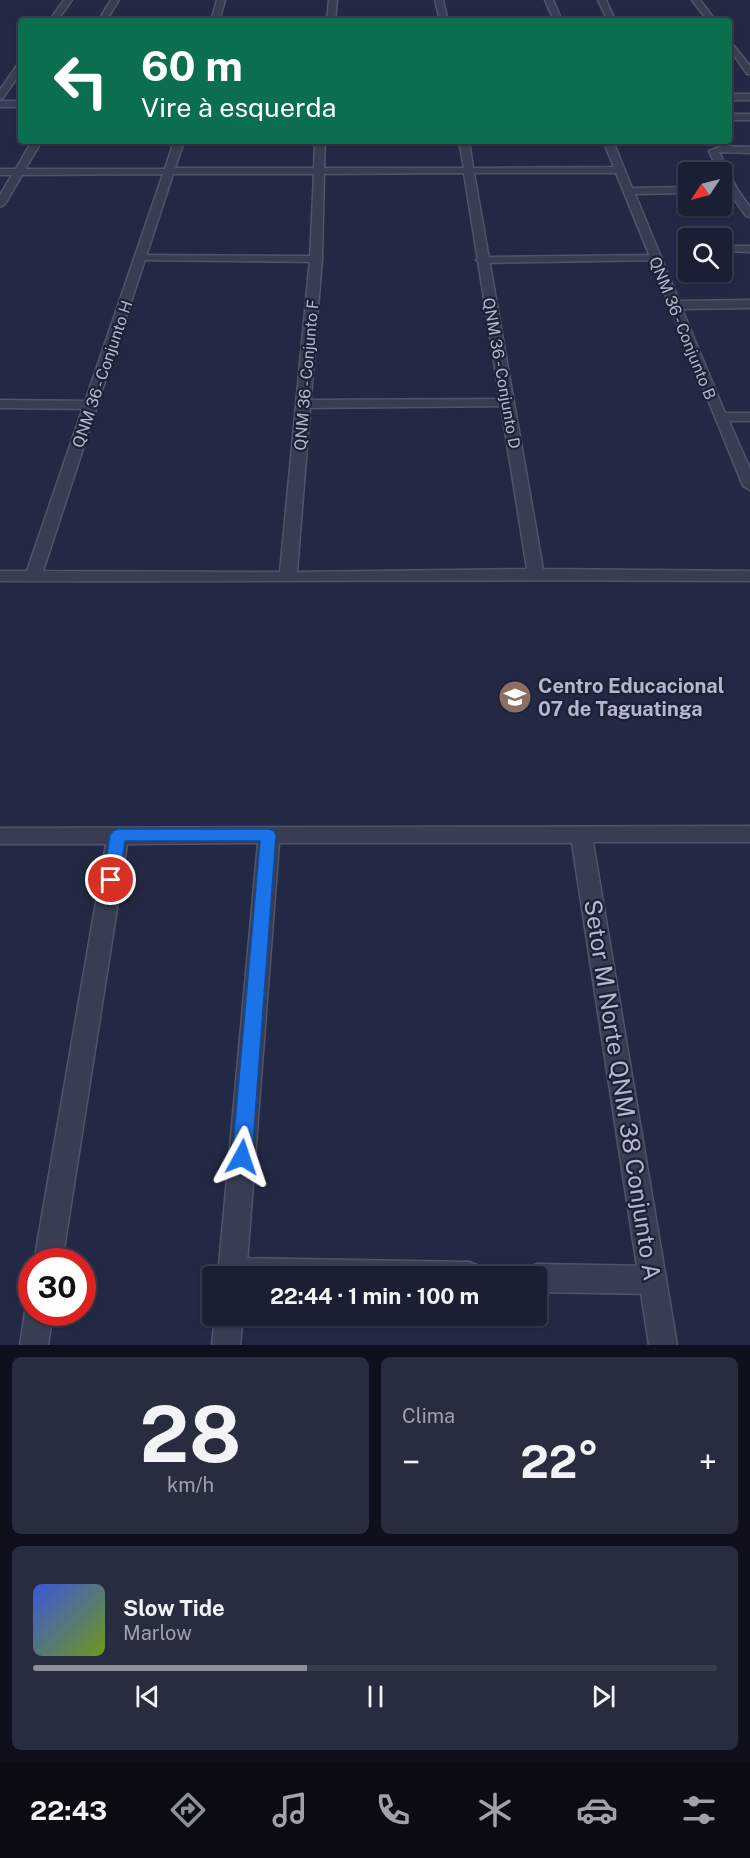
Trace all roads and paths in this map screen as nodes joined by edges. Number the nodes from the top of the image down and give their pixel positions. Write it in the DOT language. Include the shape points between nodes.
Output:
graph roads {
  1 [pos="68,0"];
  2 [pos="115,0"];
  3 [pos="221,0"];
  4 [pos="333,0"];
  5 [pos="439,0"];
  6 [pos="549,0"];
  7 [pos="602,0"];
  8 [pos="696,0"];
  9 [pos="55,18"];
  10 [pos="104,18"];
  11 [pos="216,18"];
  12 [pos="332,18"];
  13 [pos="443,18"];
  14 [pos="557,18"];
  15 [pos="611,18"];
  16 [pos="710,18"];
  17 [pos="732,45"];
  18 [pos="736,50"];
  19 [pos="750,50"];
  20 [pos="18,70"];
  21 [pos="750,72"];
  22 [pos="0,96"];
  23 [pos="732,97"];
  24 [pos="750,97"];
  25 [pos="0,104"];
  26 [pos="18,104"];
  27 [pos="732,117"];
  28 [pos="750,117"];
  29 [pos="35,144"];
  30 [pos="178,144"];
  31 [pos="320,144"];
  32 [pos="465,144"];
  33 [pos="609,144"];
  34 [pos="750,150"];
  35 [pos="718,162"];
  36 [pos="618,170"];
  37 [pos="470,171"];
  38 [pos="0,172"];
  39 [pos="20,172"];
  40 [pos="171,172"];
  41 [pos="318,172"];
  42 [pos="678,190"];
  43 [pos="628,191"];
  44 [pos="732,194"];
  45 [pos="0,204"];
  46 [pos="750,214"];
  47 [pos="732,249"];
  48 [pos="750,249"];
  49 [pos="142,258"];
  50 [pos="655,258"];
  51 [pos="316,259"];
  52 [pos="482,260"];
  53 [pos="675,304"];
  54 [pos="750,304"];
  55 [pos="507,403"];
  56 [pos="0,404"];
  57 [pos="303,404"];
  58 [pos="92,405"];
  59 [pos="720,417"];
  60 [pos="750,417"];
  61 [pos="750,486"];
  62 [pos="536,574"];
  63 [pos="0,576"];
  64 [pos="33,576"];
  65 [pos="750,576"];
  66 [pos="288,578"];
  67 [pos="750,834"];
  68 [pos="118,835"];
  69 [pos="269,835"];
  70 [pos="581,835"];
  71 [pos="0,836"];
  72 [pos="50,1248"];
  73 [pos="233,1266"];
  74 [pos="547,1278"];
  75 [pos="652,1280"];
  76 [pos="37,1326"];
  77 [pos="228,1326"];
  78 [pos="34,1345"];
  79 [pos="226,1345"];
  80 [pos="663,1345"];
  1 -- 9 [label="street"];
  2 -- 10 [label="street"];
  3 -- 11 [label="street"];
  4 -- 12 [label="street"];
  5 -- 13 [label="street"];
  6 -- 14 [label="street"];
  7 -- 15 [label="street"];
  8 -- 16 [label="street"];
  17 -- 18 [label="street"];
  18 -- 19 [label="street"];
  18 -- 21 [label="street"];
  20 -- 22 [label="street"];
  23 -- 24 [label="street"];
  25 -- 26 [label="street"];
  27 -- 28 [label="street"];
  29 -- 39 [label="street"];
  30 -- 40 [label="street, QNM 36 - Conjunto H"];
  31 -- 41 [label="street, QNM 36 - Conjunto F"];
  32 -- 37 [label="street, QNM 36 - Conjunto D"];
  33 -- 36 [label="street, QNM 36 - Conjunto B"];
  34 -- 35 [label="street" via="722,149 714,152"];
  36 -- 37 [label="street"];
  36 -- 43 [label="street, QNM 36 - Conjunto B"];
  37 -- 41 [label="street"];
  37 -- 52 [label="street, QNM 36 - Conjunto D"];
  38 -- 39 [label="street"];
  39 -- 40 [label="street"];
  39 -- 45 [label="street"];
  40 -- 41 [label="street"];
  40 -- 49 [label="street, QNM 36 - Conjunto H"];
  41 -- 51 [label="street, QNM 36 - Conjunto F"];
  42 -- 43 [label="street"];
  43 -- 50 [label="street, QNM 36 - Conjunto B"];
  44 -- 46 [label="street"];
  47 -- 48 [label="street"];
  49 -- 51 [label="street"];
  49 -- 58 [label="street, QNM 36 - Conjunto H"];
  50 -- 52 [label="street"];
  50 -- 53 [label="street, QNM 36 - Conjunto B"];
  51 -- 57 [label="street, QNM 36 - Conjunto F"];
  52 -- 55 [label="street, QNM 36 - Conjunto D"];
  53 -- 54 [label="street"];
  53 -- 59 [label="street, QNM 36 - Conjunto B"];
  55 -- 57 [label="street"];
  55 -- 62 [label="street, QNM 36 - Conjunto D"];
  56 -- 58 [label="street"];
  57 -- 66 [label="street, QNM 36 - Conjunto F"];
  58 -- 64 [label="street, QNM 36 - Conjunto H"];
  59 -- 60 [label="street"];
  59 -- 61 [label="street, QNM 36 - Conjunto B"];
  62 -- 65 [label="street"];
  62 -- 66 [label="street"];
  63 -- 64 [label="street"];
  64 -- 66 [label="street"];
  67 -- 70 [label="street"];
  68 -- 69 [label="street"];
  68 -- 71 [label="street"];
  68 -- 72 [label="street"];
  69 -- 70 [label="street"];
  69 -- 73 [label="street"];
  70 -- 75 [label="street, Setor M Norte QNM 38 Conjunto A"];
  74 -- 75 [label="street"];
  75 -- 80 [label="street, Setor M Norte QNM 38 Conjunto A"];
  76 -- 78 [label="street"];
  77 -- 79 [label="street"];
}
